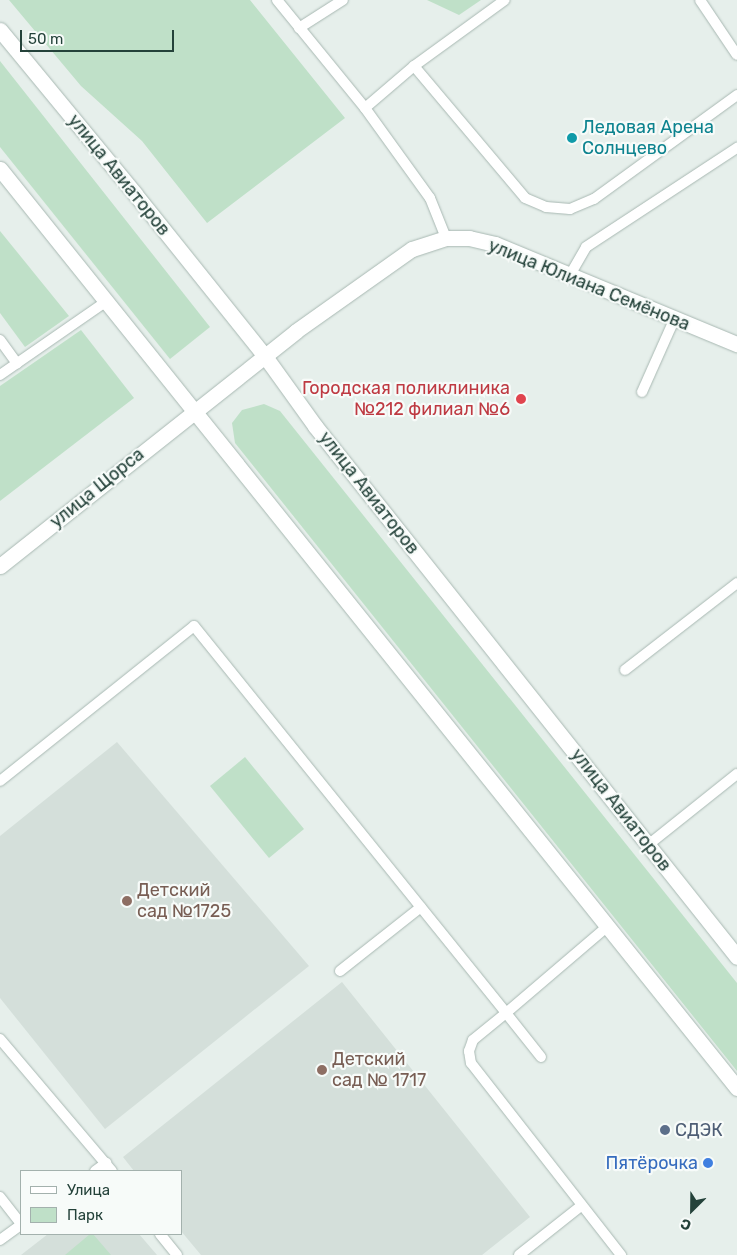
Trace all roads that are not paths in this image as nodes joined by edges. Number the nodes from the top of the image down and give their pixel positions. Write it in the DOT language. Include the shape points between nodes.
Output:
graph roads {
  1 [pos="277,0"];
  2 [pos="343,0"];
  3 [pos="505,0"];
  4 [pos="700,0"];
  5 [pos="299,28"];
  6 [pos="0,30"];
  7 [pos="737,55"];
  8 [pos="414,66"];
  9 [pos="737,95"];
  10 [pos="365,108"];
  11 [pos="737,148"];
  12 [pos="0,169"];
  13 [pos="446,238"];
  14 [pos="570,275"];
  15 [pos="106,301"];
  16 [pos="674,320"];
  17 [pos="0,340"];
  18 [pos="737,344"];
  19 [pos="264,356"];
  20 [pos="17,364"];
  21 [pos="0,375"];
  22 [pos="642,392"];
  23 [pos="194,410"];
  24 [pos="0,566"];
  25 [pos="737,583"];
  26 [pos="625,670"];
  27 [pos="737,774"];
  28 [pos="0,781"];
  29 [pos="648,845"];
  30 [pos="421,907"];
  31 [pos="608,926"];
  32 [pos="737,957"];
  33 [pos="340,972"];
  34 [pos="506,1013"];
  35 [pos="0,1040"];
  36 [pos="541,1056"];
  37 [pos="737,1088"];
  38 [pos="109,1167"];
  39 [pos="0,1197"];
  40 [pos="582,1205"];
  41 [pos="20,1223"];
  42 [pos="20,1225"];
  43 [pos="161,1235"];
  44 [pos="0,1240"];
  45 [pos="176,1255"];
  46 [pos="519,1255"];
  47 [pos="621,1255"];
  1 -- 5 [label="lane"];
  2 -- 5 [label="lane"];
  3 -- 8 [label="lane"];
  4 -- 7 [label="lane"];
  5 -- 10 [label="lane"];
  6 -- 19 [label="street, улица Авиаторов"];
  8 -- 9 [label="lane" via="525,198 546,207 570,209 594,199"];
  8 -- 10 [label="lane"];
  10 -- 13 [label="lane" via="430,198"];
  11 -- 14 [label="lane" via="586,247"];
  12 -- 15 [label="street"];
  13 -- 14 [label="street, улица Юлиана Семёнова" via="469,238 495,244"];
  13 -- 19 [label="street, улица Юлиана Семёнова" via="412,250"];
  14 -- 16 [label="street, улица Юлиана Семёнова"];
  15 -- 20 [label="lane"];
  15 -- 23 [label="street"];
  16 -- 18 [label="street, улица Юлиана Семёнова"];
  16 -- 22 [label="lane"];
  17 -- 20 [label="lane"];
  19 -- 23 [label="street, улица Юлиана Семёнова"];
  19 -- 29 [label="street, улица Авиаторов" via="315,426"];
  20 -- 21 [label="lane"];
  23 -- 24 [label="street, улица Щорса"];
  23 -- 31 [label="street"];
  25 -- 26 [label="lane"];
  27 -- 29 [label="lane"];
  28 -- 30 [label="lane" via="194,626"];
  29 -- 32 [label="street, улица Авиаторов"];
  30 -- 33 [label="lane"];
  30 -- 34 [label="lane"];
  31 -- 34 [label="lane"];
  31 -- 37 [label="street"];
  34 -- 36 [label="lane"];
  34 -- 40 [label="lane" via="474,1040 470,1051 471,1063"];
  35 -- 38 [label="lane"];
  39 -- 41 [label="lane"];
  40 -- 46 [label="lane"];
  40 -- 47 [label="lane"];
  42 -- 44 [label="lane"];
  43 -- 45 [label="lane"];
}
